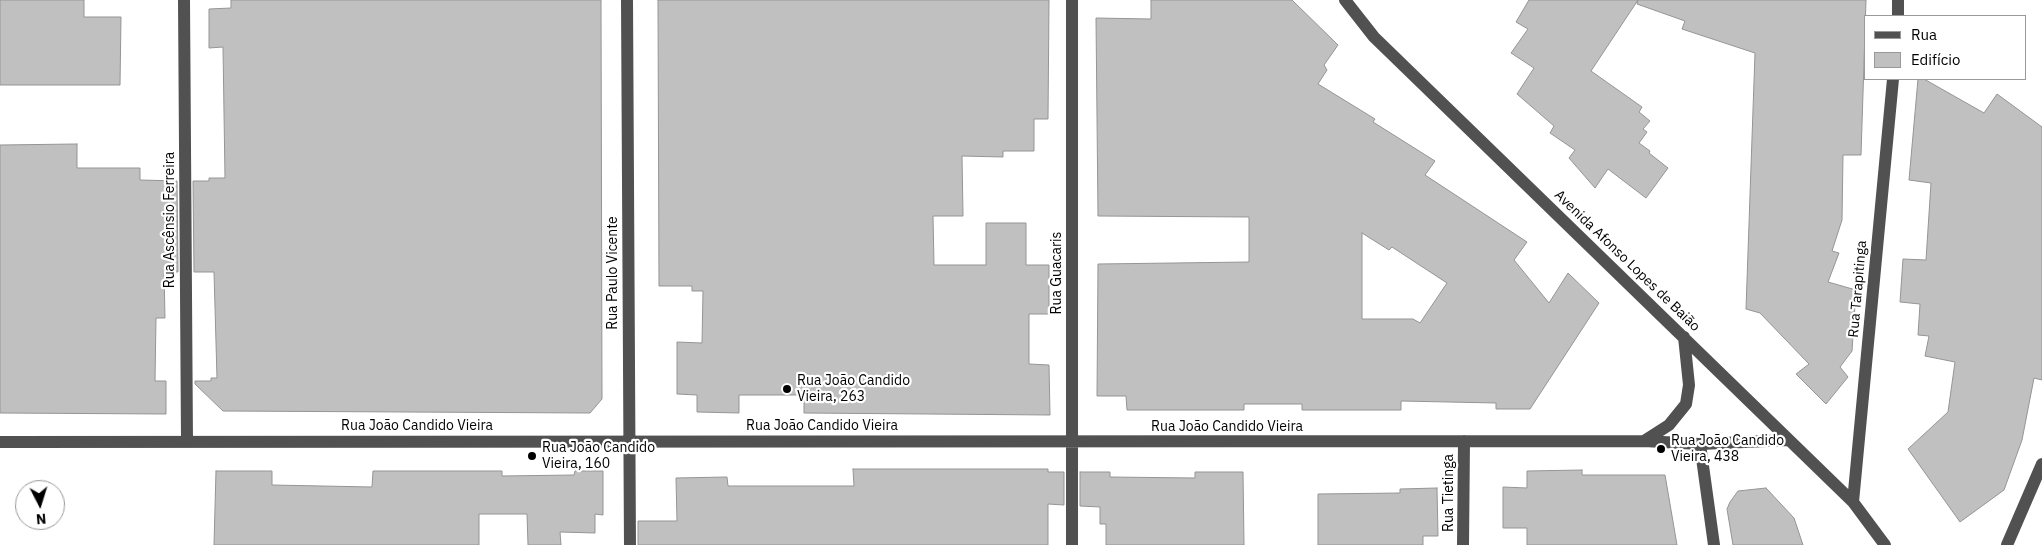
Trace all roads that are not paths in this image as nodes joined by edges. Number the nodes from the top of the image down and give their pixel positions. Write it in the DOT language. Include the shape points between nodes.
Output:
graph roads {
  1 [pos="184,0"];
  2 [pos="627,0"];
  3 [pos="1072,0"];
  4 [pos="1345,0"];
  5 [pos="1898,0"];
  6 [pos="1898,15"];
  7 [pos="1893,80"];
  8 [pos="1684,337"];
  9 [pos="187,440"];
  10 [pos="1789,440"];
  11 [pos="630,441"];
  12 [pos="0,442"];
  13 [pos="1072,442"];
  14 [pos="1464,442"];
  15 [pos="1644,442"];
  16 [pos="1700,444"];
  17 [pos="2042,464"];
  18 [pos="1853,502"];
  19 [pos="630,545"];
  20 [pos="1072,545"];
  21 [pos="1463,545"];
  22 [pos="1714,545"];
  23 [pos="1885,545"];
  24 [pos="2007,545"];
  1 -- 9 [label="street, Rua Ascênsio Ferreira"];
  2 -- 11 [label="street, Rua Paulo Vicente"];
  3 -- 13 [label="street, Rua Guacaris"];
  4 -- 8 [label="street, Avenida Afonso Lopes de Baião" via="1374,37"];
  5 -- 6 [label="street"];
  7 -- 18 [label="street, Rua Tarapitinga"];
  8 -- 10 [label="street, Avenida Afonso Lopes de Baião"];
  8 -- 15 [label="street" via="1689,385 1686,404 1669,425"];
  9 -- 11 [label="street, Rua João Candido Vieira"];
  9 -- 12 [label="street, Rua João Candido Vieira"];
  10 -- 16 [label="street, Rua João Candido Vieira"];
  10 -- 18 [label="street, Avenida Afonso Lopes de Baião"];
  11 -- 13 [label="street, Rua João Candido Vieira"];
  11 -- 19 [label="street, Rua Paulo Vicente"];
  13 -- 14 [label="street, Rua João Candido Vieira"];
  13 -- 20 [label="street, Rua Guacaris"];
  14 -- 15 [label="street, Rua João Candido Vieira"];
  14 -- 21 [label="street, Rua Tietinga"];
  15 -- 16 [label="street, Rua João Candido Vieira"];
  16 -- 22 [label="street"];
  17 -- 24 [label="street"];
  18 -- 23 [label="street, Avenida Afonso Lopes de Baião"];
}
